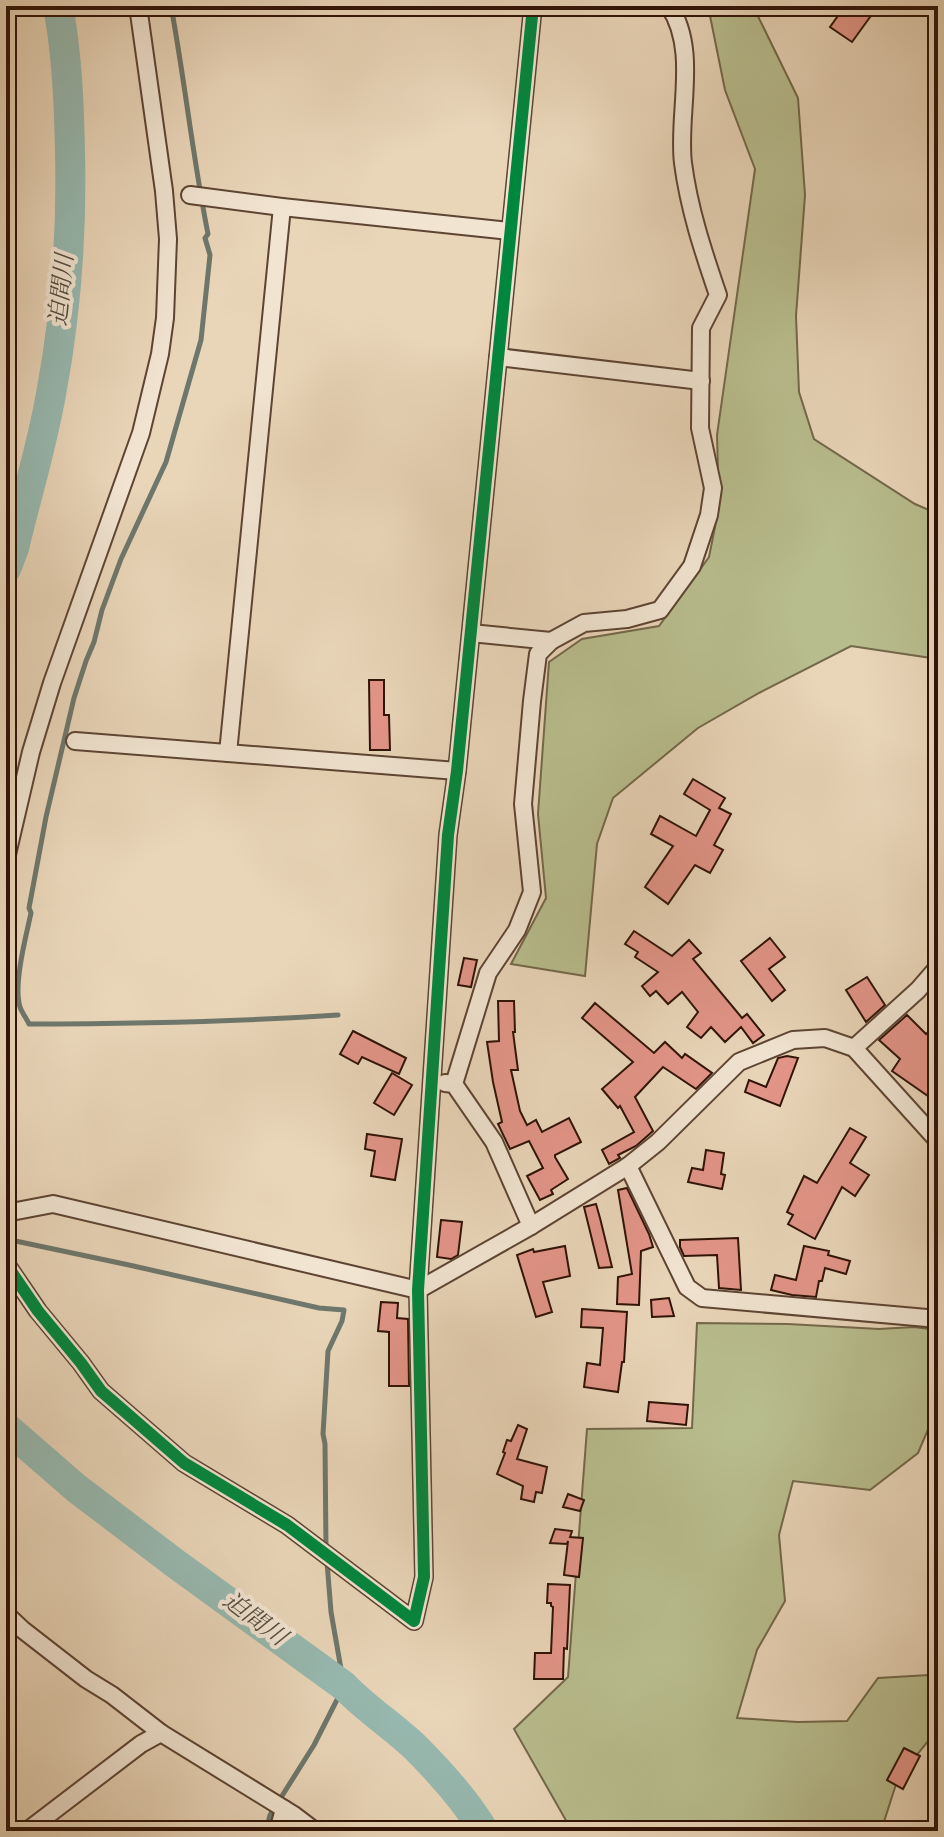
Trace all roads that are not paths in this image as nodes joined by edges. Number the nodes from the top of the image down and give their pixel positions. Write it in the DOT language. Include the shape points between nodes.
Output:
graph roads {
  1 [pos="138,6"];
  2 [pos="533,6"];
  3 [pos="669,6"];
  4 [pos="190,195"];
  5 [pos="282,207"];
  6 [pos="510,231"];
  7 [pos="498,357"];
  8 [pos="701,381"];
  9 [pos="471,633"];
  10 [pos="551,641"];
  11 [pos="75,741"];
  12 [pos="228,753"];
  13 [pos="457,771"];
  14 [pos="6,859"];
  15 [pos="938,967"];
  16 [pos="854,1048"];
  17 [pos="431,1082"];
  18 [pos="454,1084"];
  19 [pos="935,1131"];
  20 [pos="628,1166"];
  21 [pos="6,1213"];
  22 [pos="531,1226"];
  23 [pos="6,1264"];
  24 [pos="418,1290"];
  25 [pos="938,1319"];
  26 [pos="6,1614"];
  27 [pos="161,1733"];
  28 [pos="284,1809"];
  29 [pos="27,1831"];
  30 [pos="278,1831"];
  31 [pos="315,1831"];
  1 -- 14 [label="street" via="168,239 160,354 141,433 52,683"];
  2 -- 6 [label="street"];
  3 -- 8 [label="street" via="685,52 683,161 695,225 718,295 701,328"];
  4 -- 5 [label="street"];
  5 -- 6 [label="street"];
  5 -- 12 [label="street"];
  6 -- 7 [label="street"];
  7 -- 8 [label="street"];
  7 -- 9 [label="street"];
  8 -- 10 [label="street" via="700,428 713,488 692,566 660,610 584,623"];
  9 -- 10 [label="street"];
  9 -- 13 [label="street"];
  10 -- 18 [label="street" via="538,654 523,804 532,892 517,930 488,973"];
  11 -- 12 [label="street"];
  12 -- 13 [label="street"];
  13 -- 17 [label="street"];
  15 -- 16 [label="street"];
  16 -- 19 [label="street"];
  16 -- 20 [label="street" via="825,1038 793,1040 739,1062"];
  17 -- 18 [label="street"];
  17 -- 24 [label="street"];
  18 -- 22 [label="street" via="494,1142"];
  20 -- 22 [label="street"];
  20 -- 25 [label="street" via="687,1287 702,1298"];
  21 -- 24 [label="street" via="53,1204"];
  22 -- 24 [label="street"];
  23 -- 24 [label="street" via="101,1391 184,1463 287,1525 414,1621 424,1577"];
  26 -- 27 [label="street"];
  27 -- 28 [label="street"];
  27 -- 29 [label="street"];
  28 -- 30 [label="street"];
  28 -- 31 [label="street"];
}
